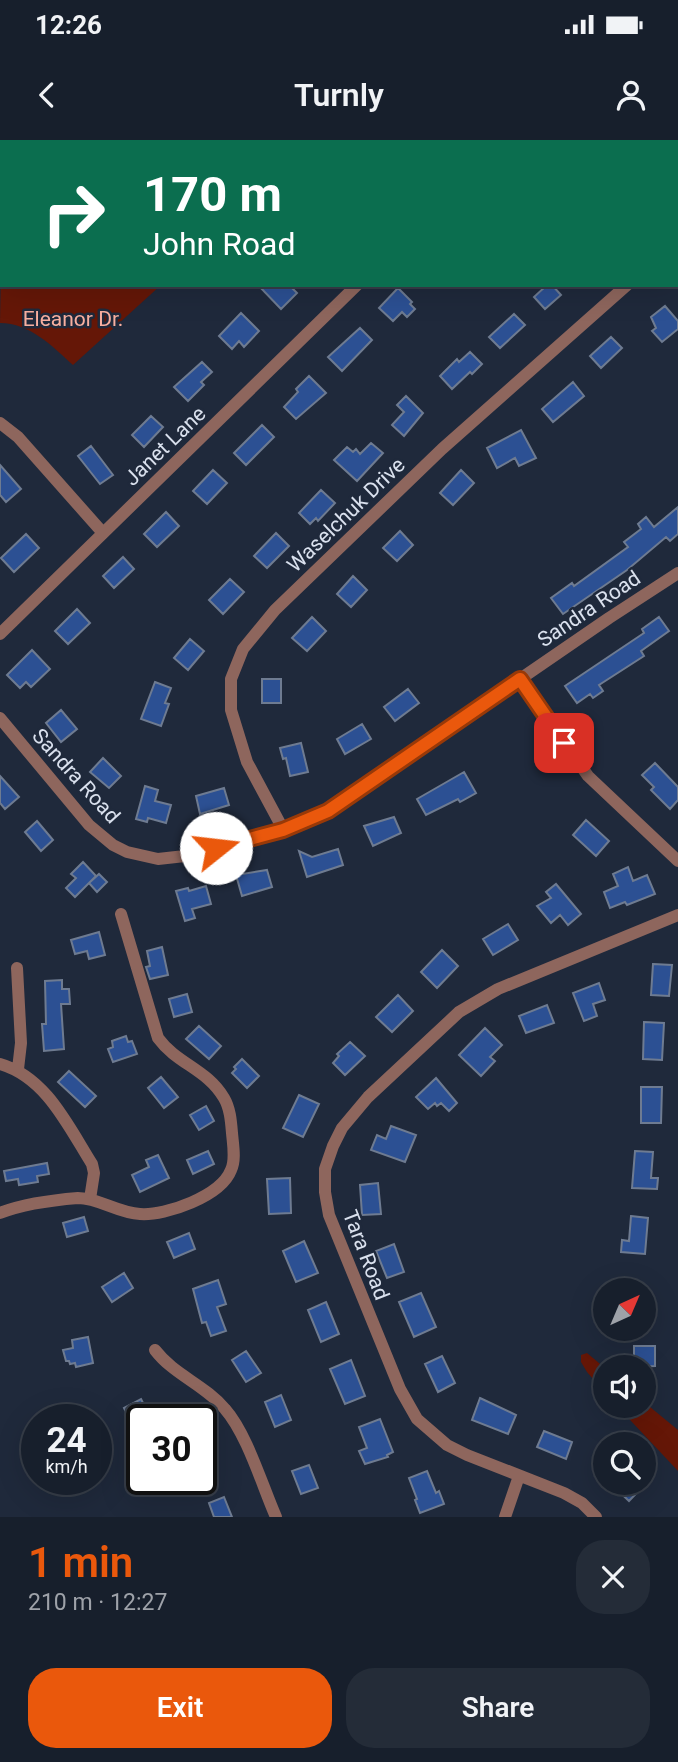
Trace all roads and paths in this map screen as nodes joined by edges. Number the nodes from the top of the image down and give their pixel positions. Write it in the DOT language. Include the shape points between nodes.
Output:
graph roads {
  1 [pos="356,287"];
  2 [pos="625,287"];
  3 [pos="0,423"];
  4 [pos="103,533"];
  5 [pos="678,573"];
  6 [pos="0,634"];
  7 [pos="520,679"];
  8 [pos="0,718"];
  9 [pos="283,830"];
  10 [pos="678,860"];
  11 [pos="121,915"];
  12 [pos="678,915"];
  13 [pos="17,968"];
  14 [pos="0,1064"];
  15 [pos="18,1069"];
  16 [pos="90,1199"];
  17 [pos="0,1213"];
  18 [pos="155,1350"];
  19 [pos="519,1476"];
  20 [pos="276,1517"];
  21 [pos="505,1517"];
  22 [pos="596,1517"];
  1 -- 4 [label="street, Janet Lane"];
  2 -- 9 [label="street, Waselchuk Drive" via="442,449 275,610 243,649 231,678 230,710 247,761"];
  3 -- 4 [label="street" via="18,437"];
  4 -- 6 [label="street, Janet Lane"];
  5 -- 7 [label="street, Sandra Road"];
  7 -- 9 [label="street, Sandra Road" via="328,811"];
  7 -- 10 [label="street" via="588,776"];
  8 -- 9 [label="street, Sandra Road" via="89,825 127,852 178,858"];
  11 -- 16 [label="street" via="158,1038 169,1053 205,1075 224,1098 231,1123 233,1164 226,1182 177,1208 141,1214"];
  12 -- 19 [label="street, Tara Road" via="469,1004 354,1112 332,1146 325,1169 329,1215 407,1404 447,1445"];
  13 -- 15 [label="street"];
  14 -- 15 [label="street"];
  15 -- 16 [label="street" via="38,1084 92,1164"];
  16 -- 17 [label="street"];
  18 -- 20 [label="street" via="164,1362 224,1407 236,1423"];
  19 -- 21 [label="street"];
  19 -- 22 [label="street, Tara Road" via="564,1493"];
}
